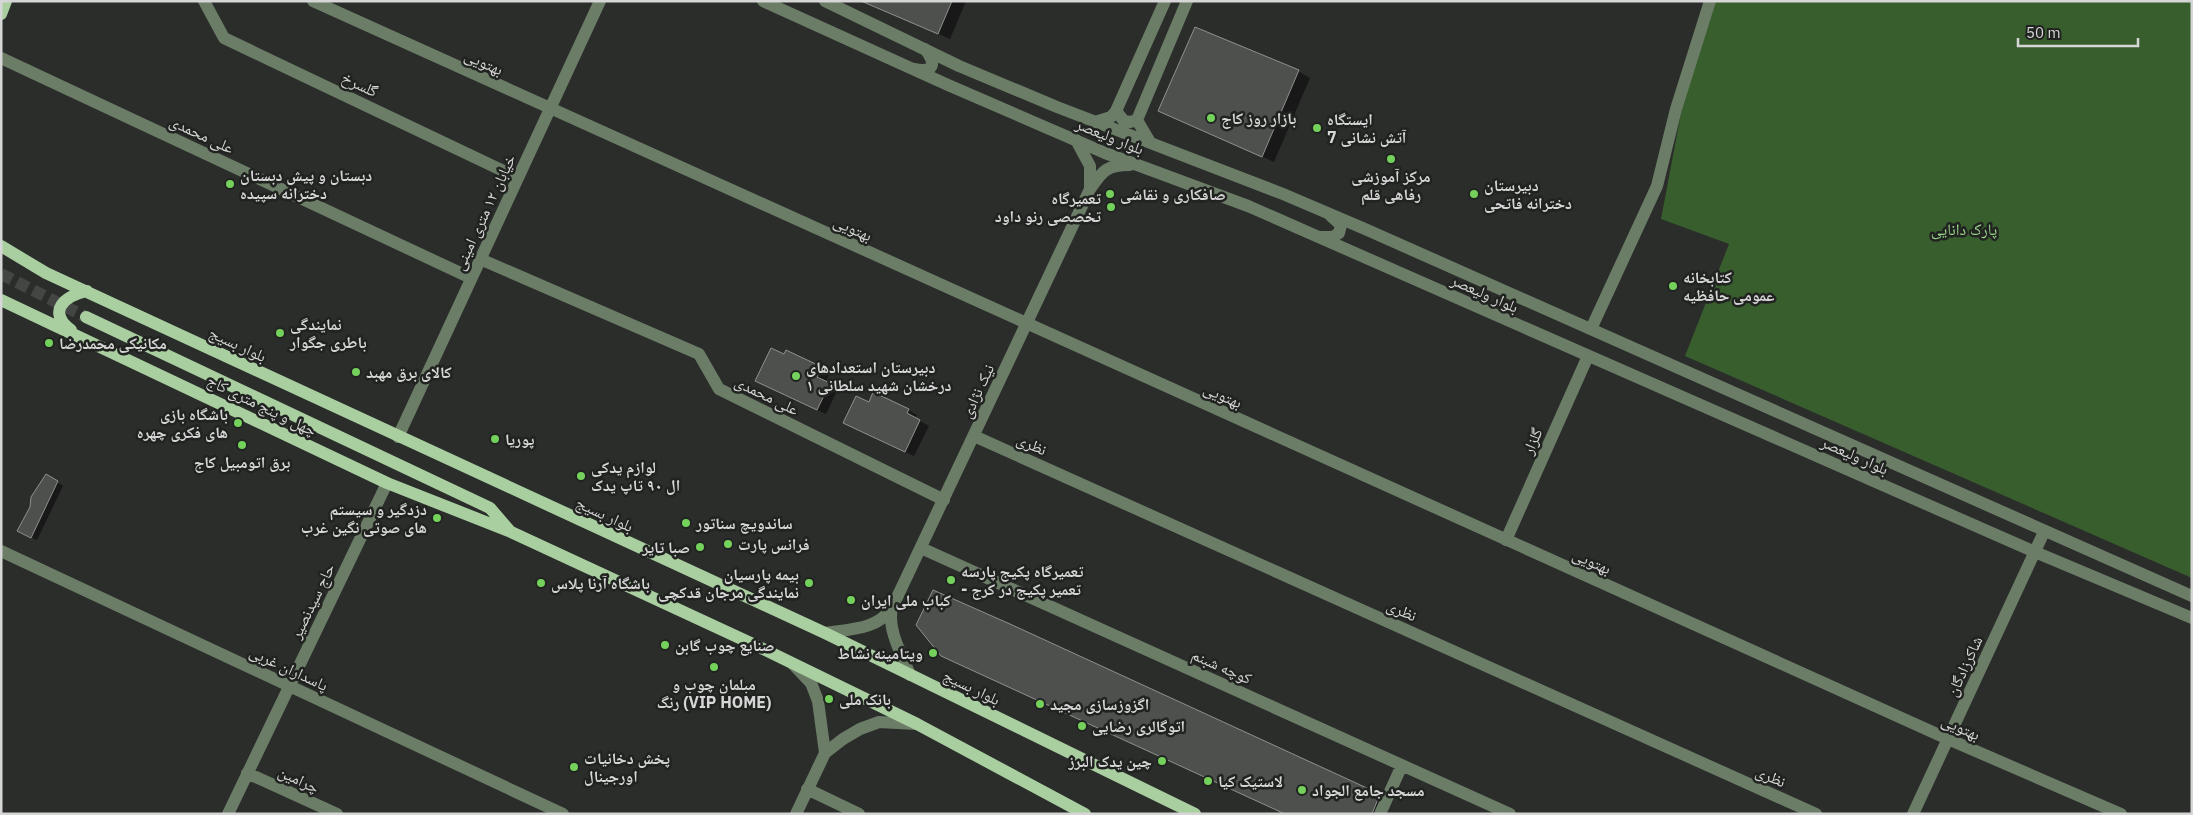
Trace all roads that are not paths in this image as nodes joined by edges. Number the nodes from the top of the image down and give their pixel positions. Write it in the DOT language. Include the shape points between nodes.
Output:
graph roads {
  1 [pos="6,1"];
  2 [pos="204,1"];
  3 [pos="313,1"];
  4 [pos="600,1"];
  5 [pos="763,1"];
  6 [pos="825,1"];
  7 [pos="1165,1"];
  8 [pos="1187,1"];
  9 [pos="1710,1"];
  10 [pos="1,14"];
  11 [pos="1157,20"];
  12 [pos="1176,26"];
  13 [pos="925,49"];
  14 [pos="1,58"];
  15 [pos="959,66"];
  16 [pos="912,69"];
  17 [pos="948,85"];
  18 [pos="550,109"];
  19 [pos="1116,111"];
  20 [pos="1138,120"];
  21 [pos="1095,122"];
  22 [pos="1076,140"];
  23 [pos="1150,142"];
  24 [pos="1138,165"];
  25 [pos="518,178"];
  26 [pos="1090,188"];
  27 [pos="1328,213"];
  28 [pos="1365,229"];
  29 [pos="1318,237"];
  30 [pos="1,246"];
  31 [pos="1354,253"];
  32 [pos="480,259"];
  33 [pos="471,278"];
  34 [pos="88,291"];
  35 [pos="1,300"];
  36 [pos="86,317"];
  37 [pos="1026,324"];
  38 [pos="1592,329"];
  39 [pos="75,333"];
  40 [pos="1588,356"];
  41 [pos="398,436"];
  42 [pos="974,436"];
  43 [pos="387,483"];
  44 [pos="944,500"];
  45 [pos="2028,525"];
  46 [pos="511,532"];
  47 [pos="2044,532"];
  48 [pos="2058,538"];
  49 [pos="1506,540"];
  50 [pos="2021,546"];
  51 [pos="921,548"];
  52 [pos="1,551"];
  53 [pos="2035,552"];
  54 [pos="2052,558"];
  55 [pos="2192,596"];
  56 [pos="892,608"];
  57 [pos="2192,618"];
  58 [pos="825,634"];
  59 [pos="791,663"];
  60 [pos="910,675"];
  61 [pos="289,686"];
  62 [pos="917,724"];
  63 [pos="1948,739"];
  64 [pos="825,752"];
  65 [pos="1402,765"];
  66 [pos="247,773"];
  67 [pos="808,789"];
  68 [pos="228,814"];
  69 [pos="337,814"];
  70 [pos="563,814"];
  71 [pos="796,814"];
  72 [pos="859,814"];
  73 [pos="1085,814"];
  74 [pos="1195,814"];
  75 [pos="1380,814"];
  76 [pos="1510,814"];
  77 [pos="1816,814"];
  78 [pos="1913,814"];
  79 [pos="2121,814"];
  1 -- 10 [label="main road"];
  2 -- 25 [label="street, گلسرخ" via="224,38"];
  3 -- 18 [label="street, بهتویی"];
  4 -- 18 [label="street, خیابان ۱۲ متری امینی"];
  5 -- 16 [label="street, بلوار ولیعصر"];
  6 -- 13 [label="street, بلوار ولیعصر"];
  7 -- 11 [label="street"];
  8 -- 12 [label="street"];
  9 -- 38 [label="street" via="1676,110 1657,186"];
  11 -- 12 [label="street"];
  11 -- 19 [label="street"];
  12 -- 20 [label="street"];
  13 -- 15 [label="street, بلوار ولیعصر"];
  13 -- 16 [label="street" via="933,59 930,69"];
  14 -- 33 [label="street, علی محمدی"];
  15 -- 17 [label="street" via="944,65 940,70"];
  15 -- 21 [label="street, بلوار ولیعصر"];
  16 -- 17 [label="street, بلوار ولیعصر"];
  17 -- 22 [label="street, بلوار ولیعصر"];
  18 -- 25 [label="street, خیابان ۱۲ متری امینی"];
  18 -- 37 [label="street, بهتویی"];
  19 -- 20 [label="street" via="1124,121"];
  19 -- 21 [label="street" via="1111,117"];
  20 -- 23 [label="street"];
  21 -- 23 [label="street, بلوار ولیعصر"];
  22 -- 24 [label="street, بلوار ولیعصر"];
  22 -- 26 [label="street" via="1090,166"];
  23 -- 27 [label="street, بلوار ولیعصر"];
  24 -- 26 [label="street" via="1114,165 1105,170"];
  24 -- 29 [label="street, بلوار ولیعصر" via="1248,206"];
  25 -- 32 [label="street, خیابان ۱۲ متری امینی"];
  26 -- 37 [label="street, نیک نژادی"];
  27 -- 28 [label="street, بلوار ولیعصر"];
  27 -- 29 [label="street" via="1339,222 1339,233 1333,237"];
  28 -- 31 [label="street" via="1351,228 1346,234 1344,242"];
  28 -- 38 [label="street, بلوار ولیعصر"];
  29 -- 31 [label="street, بلوار ولیعصر"];
  30 -- 34 [label="main road, بلوار بسیج" via="46,273"];
  31 -- 40 [label="street, بلوار ولیعصر"];
  32 -- 33 [label="street, خیابان ۱۲ متری امینی"];
  32 -- 44 [label="street, علی محمدی" via="699,354 719,389"];
  33 -- 41 [label="street, خیابان ۱۲ متری امینی"];
  34 -- 39 [label="main road" via="66,298 60,308 64,325"];
  34 -- 41 [label="main road, بلوار بسیج"];
  35 -- 39 [label="main road, چهل و پنج متری کاج"];
  36 -- 46 [label="main road" via="490,508"];
  37 -- 42 [label="street, نیک نژادی"];
  37 -- 49 [label="street, بهتویی"];
  38 -- 45 [label="street, بلوار ولیعصر"];
  39 -- 43 [label="main road, چهل و پنج متری کاج"];
  40 -- 49 [label="street, گلزار"];
  40 -- 50 [label="street, بلوار ولیعصر"];
  41 -- 58 [label="main road, بلوار بسیج"];
  42 -- 44 [label="street, نیک نژادی"];
  42 -- 77 [label="street, نظری"];
  43 -- 46 [label="main road, چهل و پنج متری کاج"];
  43 -- 61 [label="street, حاج سیدنصیر"];
  44 -- 51 [label="street, نیک نژادی"];
  45 -- 47 [label="street, بلوار ولیعصر"];
  45 -- 50 [label="street" via="2033,538"];
  46 -- 59 [label="main road"];
  47 -- 48 [label="street, بلوار ولیعصر"];
  47 -- 53 [label="street, شاکرزادگان"];
  48 -- 54 [label="street" via="2048,546"];
  48 -- 55 [label="street, بلوار ولیعصر"];
  49 -- 63 [label="street, بهتویی"];
  50 -- 53 [label="street, بلوار ولیعصر"];
  51 -- 56 [label="street, نیک نژادی"];
  51 -- 65 [label="street, کوچه شبنم"];
  52 -- 61 [label="street, پاسداران غربی"];
  53 -- 54 [label="street, بلوار ولیعصر"];
  53 -- 63 [label="street, شاکرزادگان"];
  54 -- 57 [label="street, بلوار ولیعصر"];
  56 -- 58 [label="street" via="874,625"];
  56 -- 60 [label="street" via="890,616 896,644"];
  58 -- 60 [label="main road, بلوار بسیج"];
  59 -- 62 [label="main road"];
  59 -- 64 [label="street" via="811,683 818,701"];
  60 -- 74 [label="main road, بلوار بسیج"];
  61 -- 66 [label="street, حاج سیدنصیر"];
  61 -- 70 [label="street, پاسداران غربی"];
  62 -- 64 [label="street" via="879,722 860,729"];
  62 -- 73 [label="main road"];
  63 -- 78 [label="street, شاکرزادگان"];
  63 -- 79 [label="street, بهتویی"];
  64 -- 67 [label="street"];
  65 -- 75 [label="street"];
  65 -- 76 [label="street, کوچه شبنم"];
  66 -- 68 [label="street, حاج سیدنصیر"];
  66 -- 69 [label="street, چرامین"];
  67 -- 71 [label="street"];
  67 -- 72 [label="street"];
}
